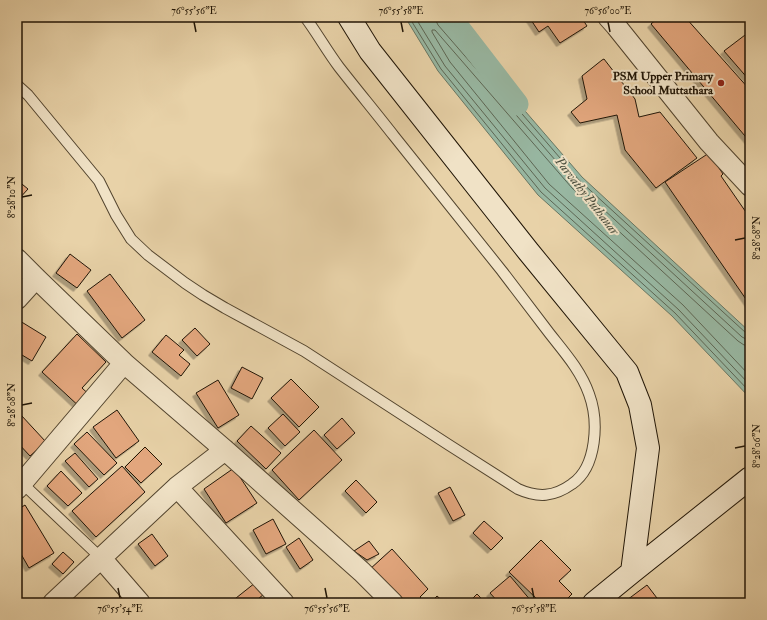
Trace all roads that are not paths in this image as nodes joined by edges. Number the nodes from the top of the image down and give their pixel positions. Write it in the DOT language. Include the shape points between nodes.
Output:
graph roads {
  1 [pos="306,17"];
  2 [pos="349,17"];
  3 [pos="617,20"];
  4 [pos="17,85"];
  5 [pos="750,186"];
  6 [pos="17,259"];
  7 [pos="36,278"];
  8 [pos="17,300"];
  9 [pos="124,363"];
  10 [pos="225,450"];
  11 [pos="750,478"];
  12 [pos="20,486"];
  13 [pos="177,487"];
  14 [pos="101,558"];
  15 [pos="632,572"];
  16 [pos="53,603"];
  17 [pos="140,603"];
  18 [pos="284,603"];
  19 [pos="393,603"];
  20 [pos="594,603"];
  1 -- 4 [label="lane" via="339,66 584,381 592,403 594,420 592,452 582,474 563,490 552,494 534,495 518,489 312,356 225,308 158,264 131,239 99,181"];
  2 -- 15 [label="street" via="375,57 626,372 640,405 648,448"];
  3 -- 5 [label="street" via="708,142"];
  6 -- 7 [label="street"];
  7 -- 8 [label="street"];
  7 -- 9 [label="street"];
  9 -- 10 [label="street"];
  9 -- 12 [label="street"];
  10 -- 13 [label="street"];
  10 -- 19 [label="street" via="362,572"];
  11 -- 15 [label="street"];
  12 -- 14 [label="lane"];
  13 -- 14 [label="street"];
  13 -- 18 [label="street"];
  14 -- 16 [label="street"];
  14 -- 17 [label="street"];
  15 -- 20 [label="street"];
}
